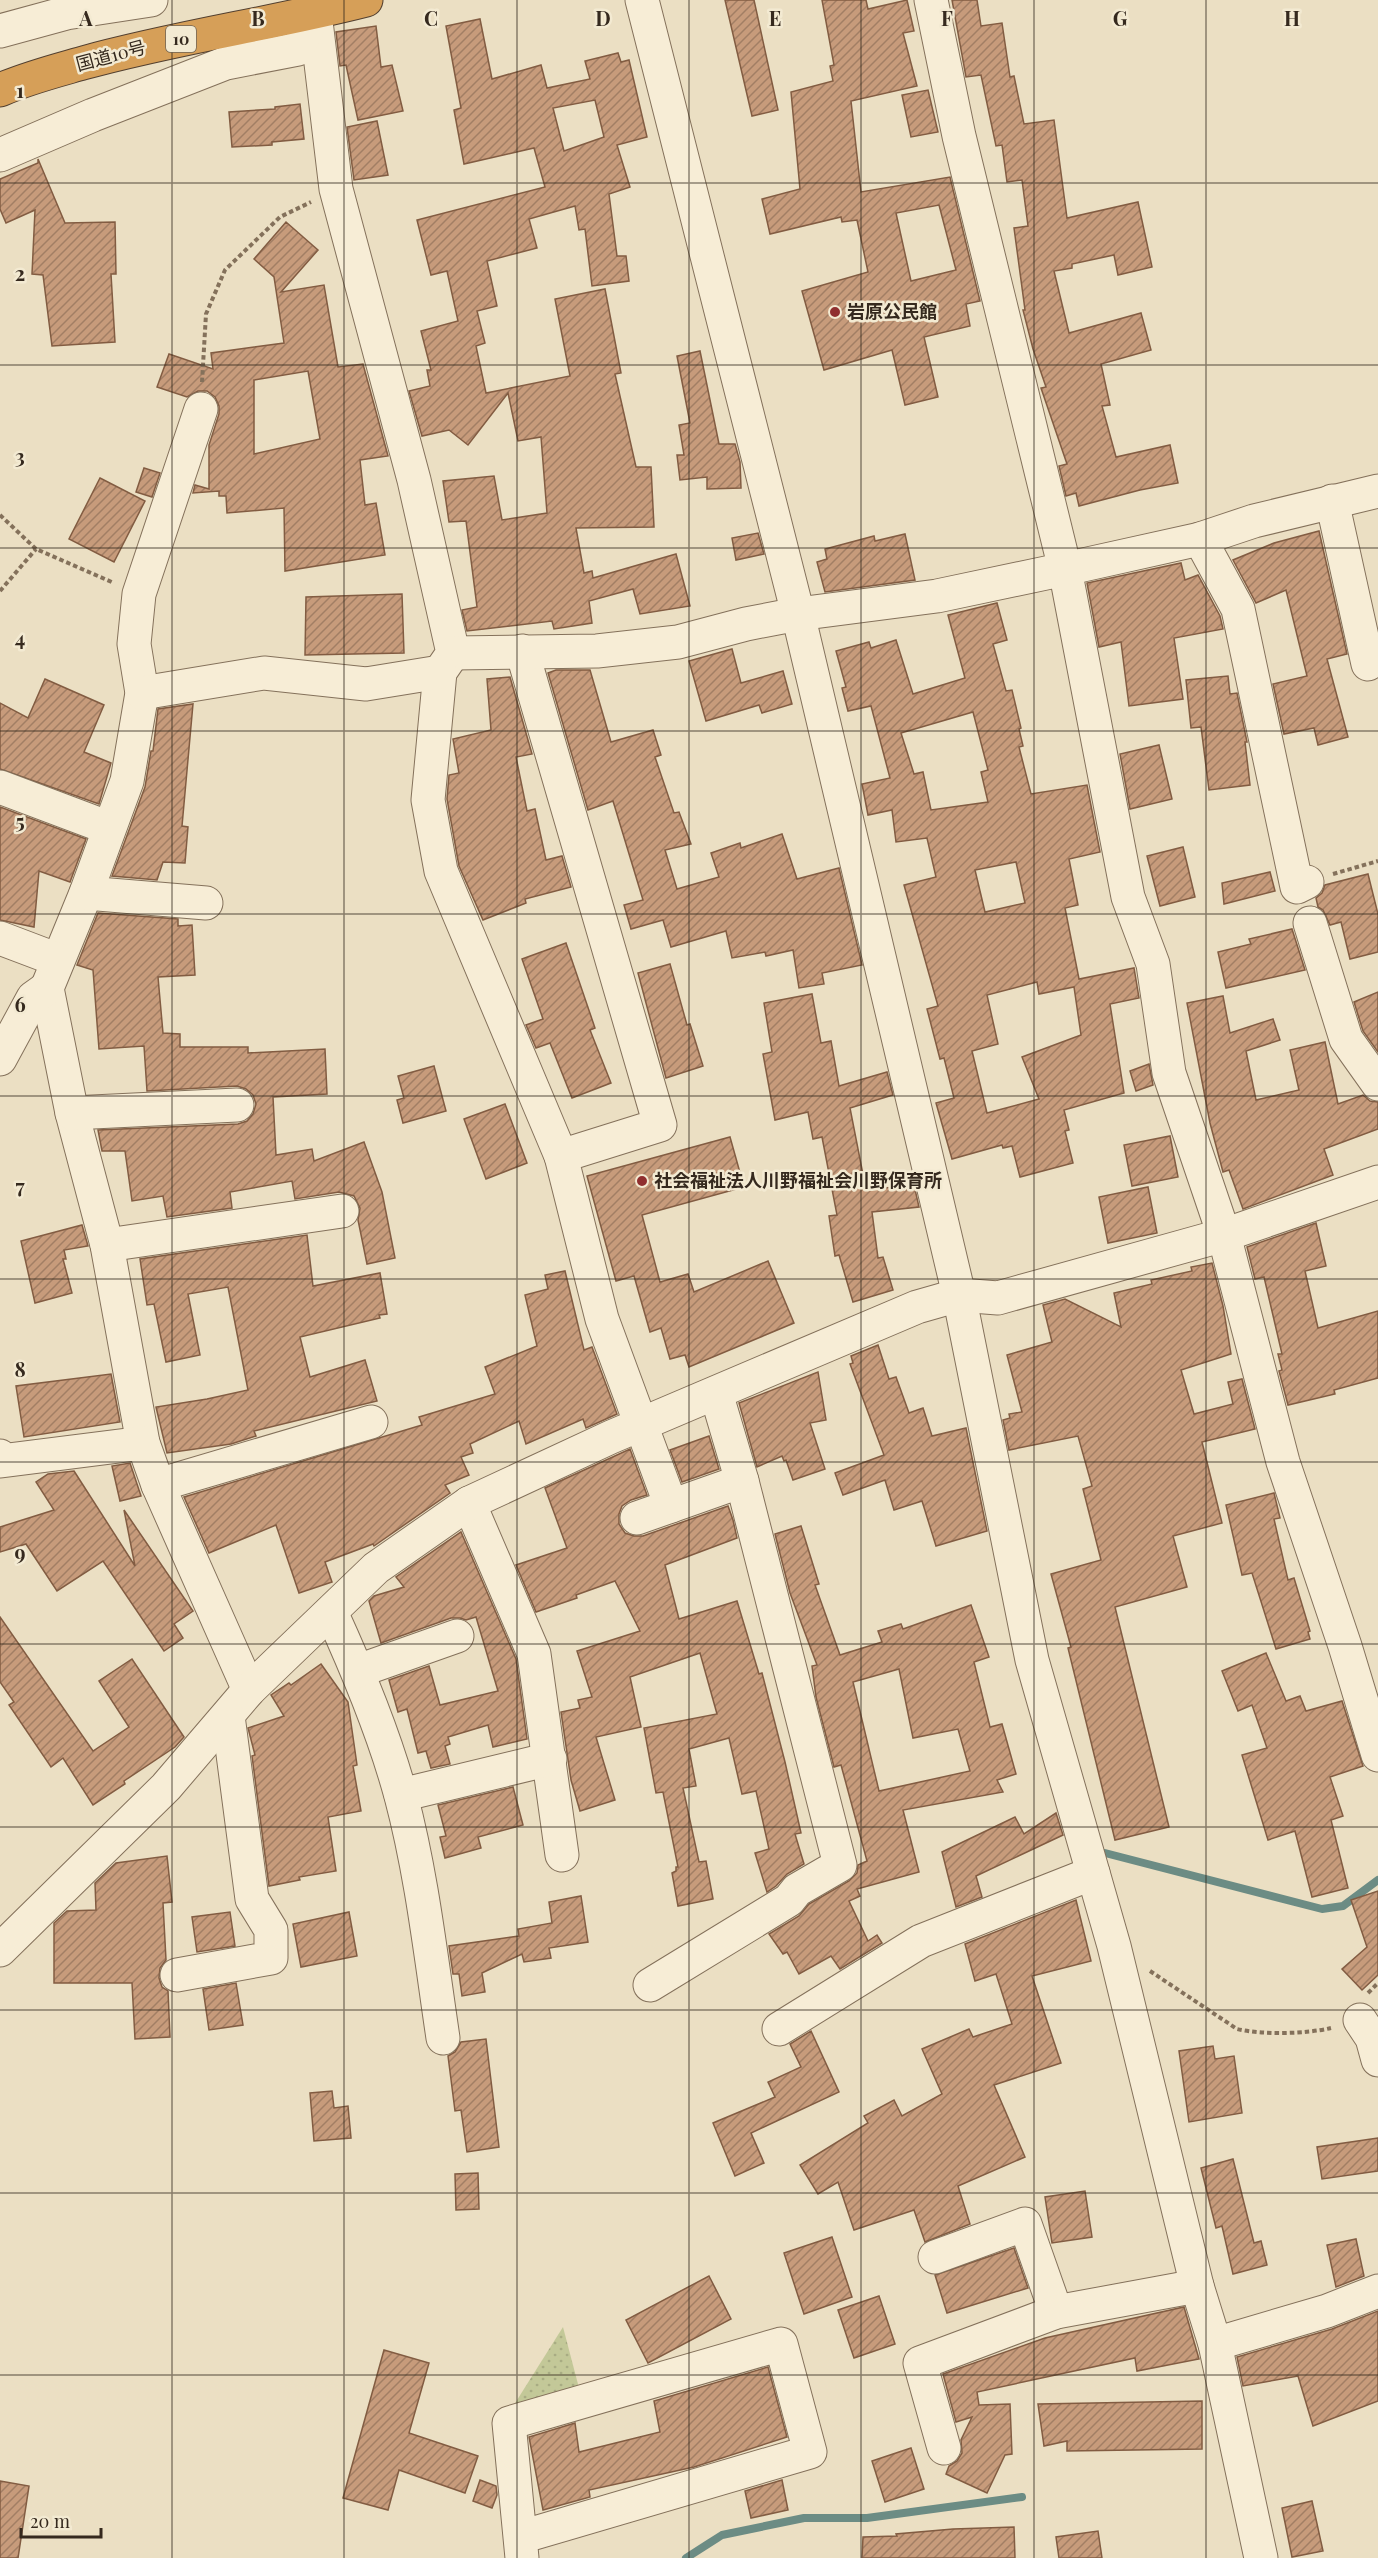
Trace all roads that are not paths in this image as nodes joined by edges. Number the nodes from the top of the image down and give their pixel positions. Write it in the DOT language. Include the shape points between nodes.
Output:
graph roads {
  1 [pos="151,0"];
  2 [pos="366,0"];
  3 [pos="642,0"];
  4 [pos="931,0"];
  5 [pos="311,7"];
  6 [pos="0,32"];
  7 [pos="0,90"];
  8 [pos="0,155"];
  9 [pos="201,410"];
  10 [pos="1378,491"];
  11 [pos="1332,501"];
  12 [pos="1200,539"];
  13 [pos="1065,570"];
  14 [pos="798,614"];
  15 [pos="522,651"];
  16 [pos="446,662"];
  17 [pos="1368,664"];
  18 [pos="142,693"];
  19 [pos="0,787"];
  20 [pos="109,828"];
  21 [pos="1307,882"];
  22 [pos="86,893"];
  23 [pos="206,903"];
  24 [pos="1310,923"];
  25 [pos="0,938"];
  26 [pos="53,974"];
  27 [pos="0,1059"];
  28 [pos="1378,1084"];
  29 [pos="237,1105"];
  30 [pos="72,1113"];
  31 [pos="561,1156"];
  32 [pos="1378,1182"];
  33 [pos="342,1211"];
  34 [pos="1224,1235"];
  35 [pos="107,1245"];
  36 [pos="959,1295"];
  37 [pos="716,1393"];
  38 [pos="371,1422"];
  39 [pos="642,1425"];
  40 [pos="142,1443"];
  41 [pos="0,1456"];
  42 [pos="742,1481"];
  43 [pos="158,1485"];
  44 [pos="469,1503"];
  45 [pos="671,1506"];
  46 [pos="637,1518"];
  47 [pos="331,1612"];
  48 [pos="457,1636"];
  49 [pos="358,1671"];
  50 [pos="249,1690"];
  51 [pos="228,1716"];
  52 [pos="1378,1755"];
  53 [pos="550,1759"];
  54 [pos="400,1795"];
  55 [pos="562,1855"];
  56 [pos="1093,1873"];
  57 [pos="0,1950"];
  58 [pos="177,1975"];
  59 [pos="650,1985"];
  60 [pos="1360,2020"];
  61 [pos="779,2029"];
  62 [pos="443,2038"];
  63 [pos="1378,2060"];
  64 [pos="935,2257"];
  65 [pos="1197,2286"];
  66 [pos="1378,2291"];
  67 [pos="1056,2312"];
  68 [pos="1215,2344"];
  69 [pos="944,2448"];
  70 [pos="522,2548"];
  71 [pos="1261,2558"];
  1 -- 6 [label="street" via="66,13"];
  2 -- 5 [label="highway, 国道10号 / 10"];
  3 -- 14 [label="street"];
  4 -- 13 [label="street" via="959,136"];
  5 -- 7 [label="highway, 国道10号 / 10" via="146,45"];
  5 -- 8 [label="street" via="298,49 226,63"];
  5 -- 16 [label="street" via="336,189 414,480"];
  9 -- 18 [label="street" via="139,594 134,644"];
  10 -- 11 [label="street"];
  11 -- 12 [label="street"];
  11 -- 17 [label="street"];
  12 -- 13 [label="street"];
  12 -- 21 [label="street" via="1238,609 1297,887"];
  13 -- 14 [label="street" via="937,596"];
  13 -- 34 [label="street" via="1128,897 1153,964 1168,1073"];
  14 -- 15 [label="street" via="678,642 597,651"];
  14 -- 36 [label="street"];
  15 -- 16 [label="street"];
  15 -- 31 [label="street" via="660,1125"];
  16 -- 18 [label="street" via="366,684 264,673"];
  16 -- 31 [label="street" via="428,800 441,871"];
  18 -- 20 [label="street" via="127,781"];
  19 -- 20 [label="street"];
  20 -- 22 [label="street"];
  22 -- 23 [label="street"];
  22 -- 26 [label="street"];
  24 -- 28 [label="street" via="1346,1039"];
  25 -- 26 [label="street"];
  26 -- 27 [label="street" via="33,998"];
  26 -- 30 [label="street"];
  29 -- 30 [label="street"];
  30 -- 35 [label="street"];
  31 -- 39 [label="street" via="602,1319"];
  32 -- 34 [label="street"];
  33 -- 35 [label="street"];
  34 -- 36 [label="street" via="998,1298"];
  34 -- 52 [label="street" via="1283,1462"];
  35 -- 40 [label="street"];
  36 -- 37 [label="street" via="917,1308"];
  36 -- 56 [label="street" via="1032,1660"];
  37 -- 39 [label="street"];
  37 -- 42 [label="street"];
  38 -- 43 [label="street"];
  39 -- 44 [label="street"];
  39 -- 45 [label="street"];
  40 -- 41 [label="street" via="1,1461"];
  40 -- 43 [label="street"];
  42 -- 45 [label="street"];
  42 -- 59 [label="street" via="840,1865"];
  43 -- 50 [label="street"];
  44 -- 47 [label="street" via="376,1568"];
  44 -- 53 [label="street" via="534,1654"];
  45 -- 46 [label="street"];
  47 -- 49 [label="street"];
  47 -- 50 [label="street"];
  48 -- 49 [label="street"];
  49 -- 54 [label="street"];
  50 -- 51 [label="street"];
  51 -- 57 [label="street" via="166,1787"];
  51 -- 58 [label="street" via="252,1899 271,1930 271,1958"];
  53 -- 54 [label="street"];
  53 -- 55 [label="street"];
  54 -- 62 [label="street" via="418,1878"];
  56 -- 61 [label="street" via="921,1941"];
  56 -- 65 [label="street"];
  60 -- 63 [label="street" via="1372,2038"];
  64 -- 67 [label="street" via="1025,2224"];
  65 -- 67 [label="street"];
  65 -- 68 [label="street"];
  66 -- 68 [label="street" via="1327,2311"];
  67 -- 69 [label="street" via="920,2363"];
  68 -- 71 [label="street"];
  70 -- 70 [label="street" via="810,2452 781,2344 509,2423"];
}
